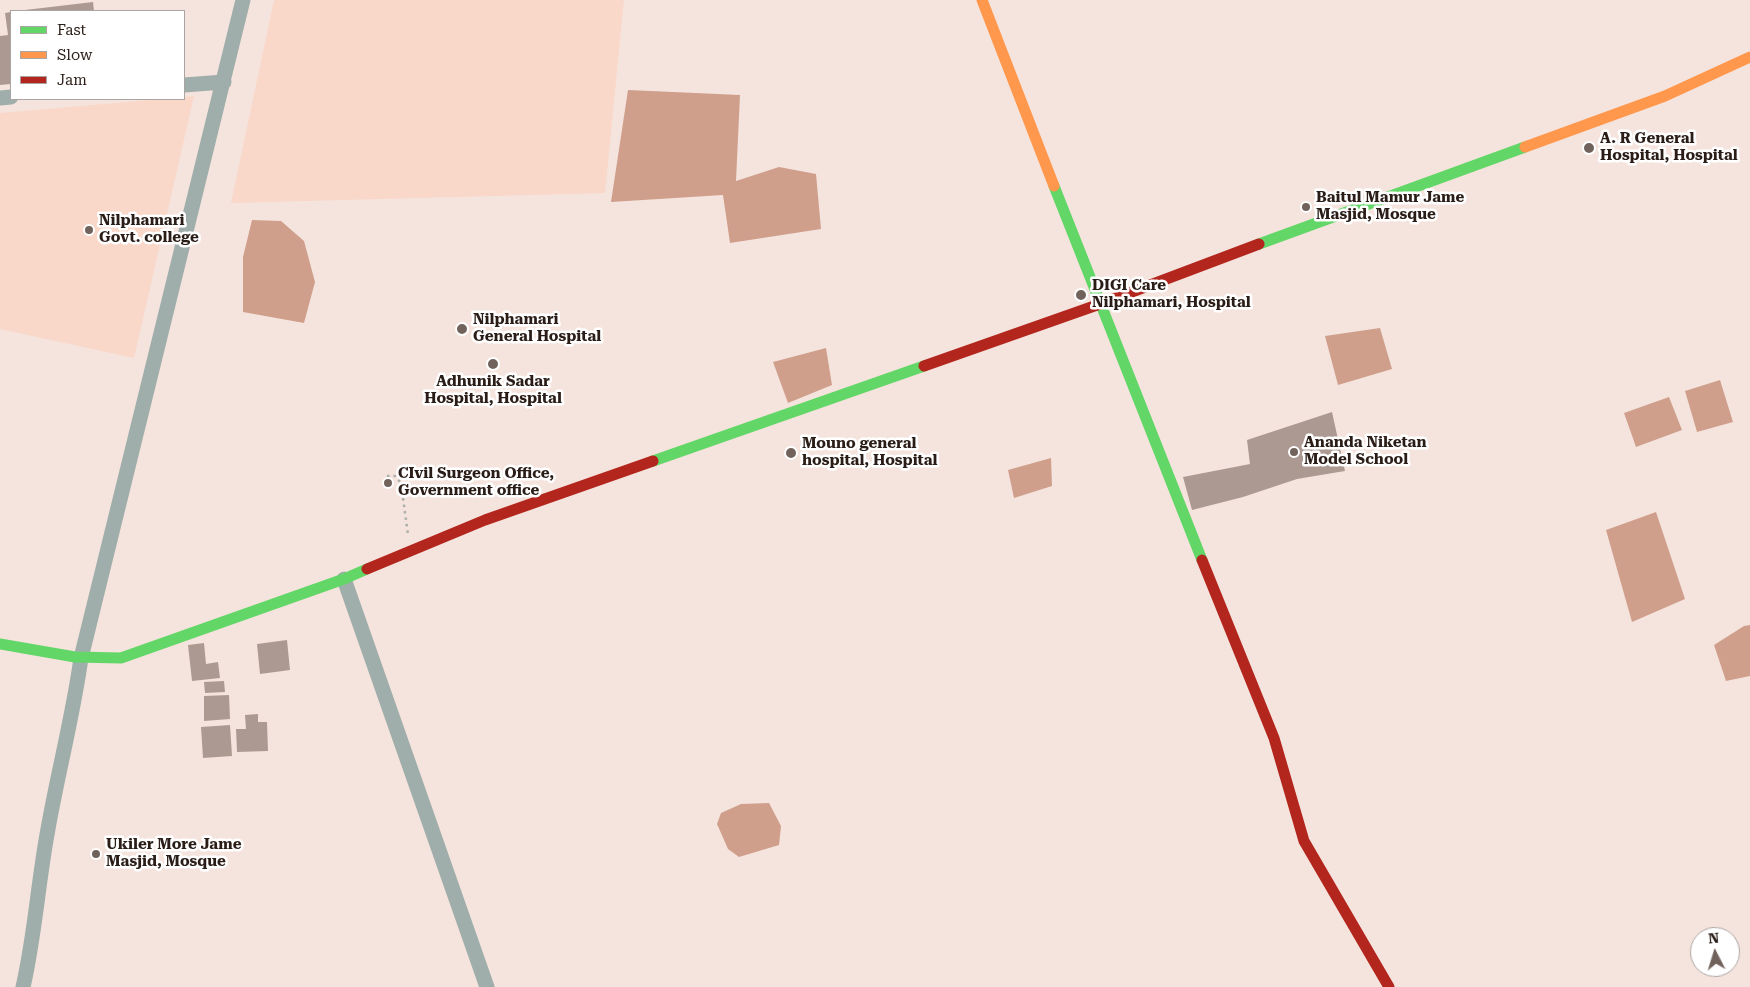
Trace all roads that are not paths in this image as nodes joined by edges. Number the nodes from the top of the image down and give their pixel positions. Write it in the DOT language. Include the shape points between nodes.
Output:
graph roads {
  1 [pos="243,0"];
  2 [pos="982,0"];
  3 [pos="1750,57"];
  4 [pos="224,82"];
  5 [pos="185,85"];
  6 [pos="1100,304"];
  7 [pos="344,579"];
  8 [pos="0,644"];
  9 [pos="81,658"];
  10 [pos="23,987"];
  11 [pos="486,987"];
  12 [pos="1389,987"];
  1 -- 4 [label="street"];
  2 -- 6 [label="street"];
  3 -- 6 [label="street" via="1665,96"];
  4 -- 5 [label="street"];
  4 -- 9 [label="street"];
  6 -- 7 [label="street" via="485,520"];
  6 -- 12 [label="street" via="1274,738 1304,841"];
  7 -- 9 [label="street" via="121,658"];
  7 -- 11 [label="street"];
  8 -- 9 [label="street"];
  9 -- 10 [label="street" via="47,830 31,952"];
}
